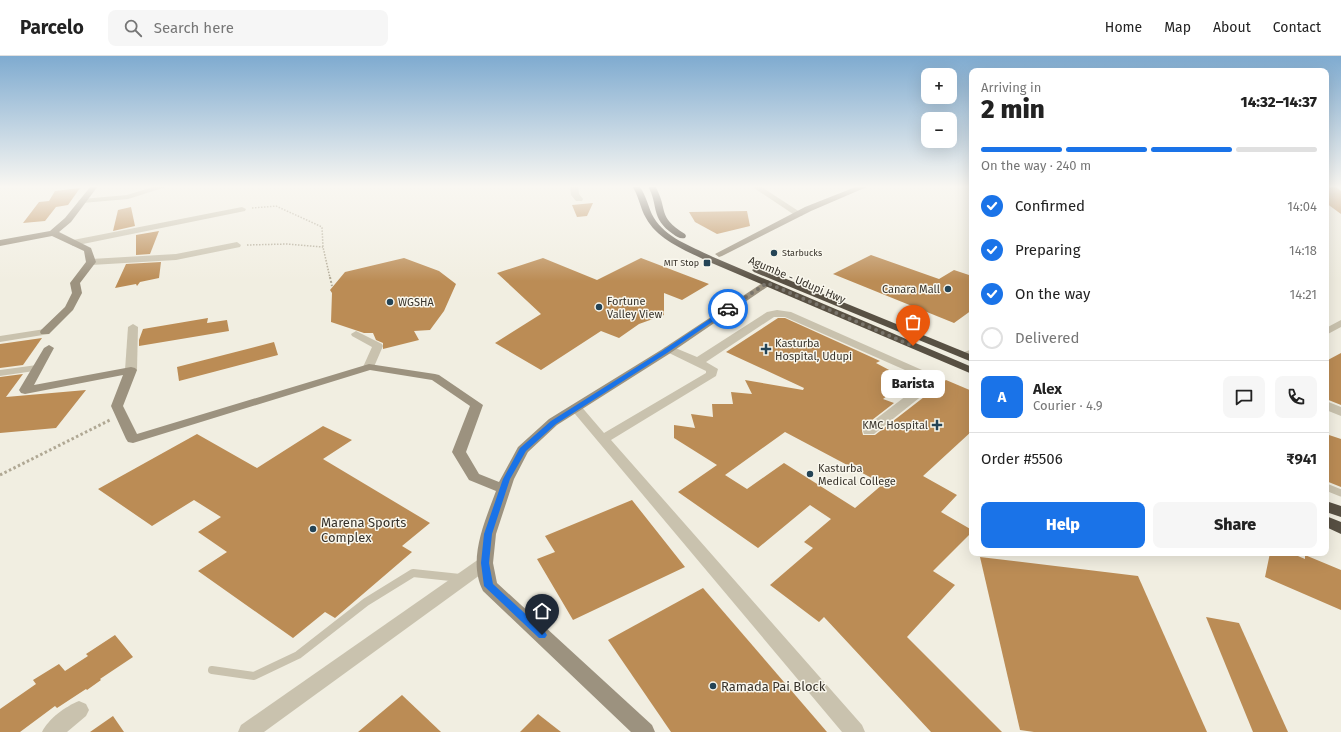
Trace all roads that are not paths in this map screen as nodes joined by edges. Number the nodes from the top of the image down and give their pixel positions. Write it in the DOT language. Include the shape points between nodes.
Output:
graph roads {
  1 [pos="70,218"];
  2 [pos="200,218"];
  3 [pos="650,218"];
  4 [pos="661,218"];
  5 [pos="792,218"];
  6 [pos="53,233"];
  7 [pos="0,243"];
  8 [pos="73,243"];
  9 [pos="237,245"];
  10 [pos="719,254"];
  11 [pos="710,259"];
  12 [pos="91,262"];
  13 [pos="767,283"];
  14 [pos="1341,323"];
  15 [pos="133,327"];
  16 [pos="1329,330"];
  17 [pos="356,334"];
  18 [pos="0,339"];
  19 [pos="49,348"];
  20 [pos="669,349"];
  21 [pos="969,355"];
  22 [pos="698,362"];
  23 [pos="369,367"];
  24 [pos="37,368"];
  25 [pos="131,370"];
  26 [pos="969,370"];
  27 [pos="0,373"];
  28 [pos="1329,406"];
  29 [pos="576,408"];
  30 [pos="1341,412"];
  31 [pos="869,431"];
  32 [pos="603,439"];
  33 [pos="1329,488"];
  34 [pos="503,489"];
  35 [pos="1341,493"];
  36 [pos="1329,507"];
  37 [pos="1341,512"];
  38 [pos="1329,522"];
  39 [pos="1341,528"];
  40 [pos="485,563"];
  41 [pos="464,578"];
  42 [pos="212,670"];
  43 [pos="79,710"];
  44 [pos="52,732"];
  45 [pos="248,732"];
  46 [pos="645,732"];
  47 [pos="855,732"];
  1 -- 6 [label="street"];
  2 -- 8 [label="street"];
  3 -- 11 [label="highway, Agumbe - Udupi Hwy" via="656,227"];
  4 -- 10 [label="highway, Agumbe - Udupi Hwy" via="692,242"];
  5 -- 10 [label="street"];
  6 -- 7 [label="street"];
  6 -- 8 [label="street"];
  8 -- 12 [label="street" via="88,250"];
  9 -- 12 [label="street" via="176,257"];
  10 -- 11 [label="highway"];
  10 -- 21 [label="highway, Agumbe - Udupi Hwy"];
  11 -- 13 [label="highway, Agumbe - Udupi Hwy"];
  12 -- 18 [label="street" via="75,284 77,293 69,308 45,332"];
  13 -- 20 [label="street"];
  13 -- 26 [label="highway, Agumbe - Udupi Hwy"];
  14 -- 16 [label="street"];
  15 -- 25 [label="street"];
  17 -- 23 [label="street" via="378,346"];
  19 -- 24 [label="street"];
  20 -- 22 [label="street"];
  20 -- 29 [label="street"];
  22 -- 31 [label="street" via="771,314 777,313 787,314 927,378 924,388"];
  22 -- 32 [label="street" via="712,369 712,374"];
  23 -- 25 [label="street" via="133,439 117,406"];
  23 -- 34 [label="street" via="435,377 477,405 459,452 474,477"];
  24 -- 25 [label="street" via="25,390"];
  24 -- 27 [label="street"];
  28 -- 30 [label="street"];
  29 -- 32 [label="street"];
  29 -- 34 [label="street" via="553,422 523,450"];
  32 -- 47 [label="street"];
  33 -- 35 [label="lane"];
  34 -- 40 [label="street" via="488,534"];
  36 -- 37 [label="highway"];
  38 -- 39 [label="highway"];
  40 -- 41 [label="street"];
  40 -- 46 [label="street" via="489,586"];
  41 -- 42 [label="lane" via="413,573 366,602 298,655 254,676"];
  41 -- 45 [label="street"];
  43 -- 44 [label="street"];
}
